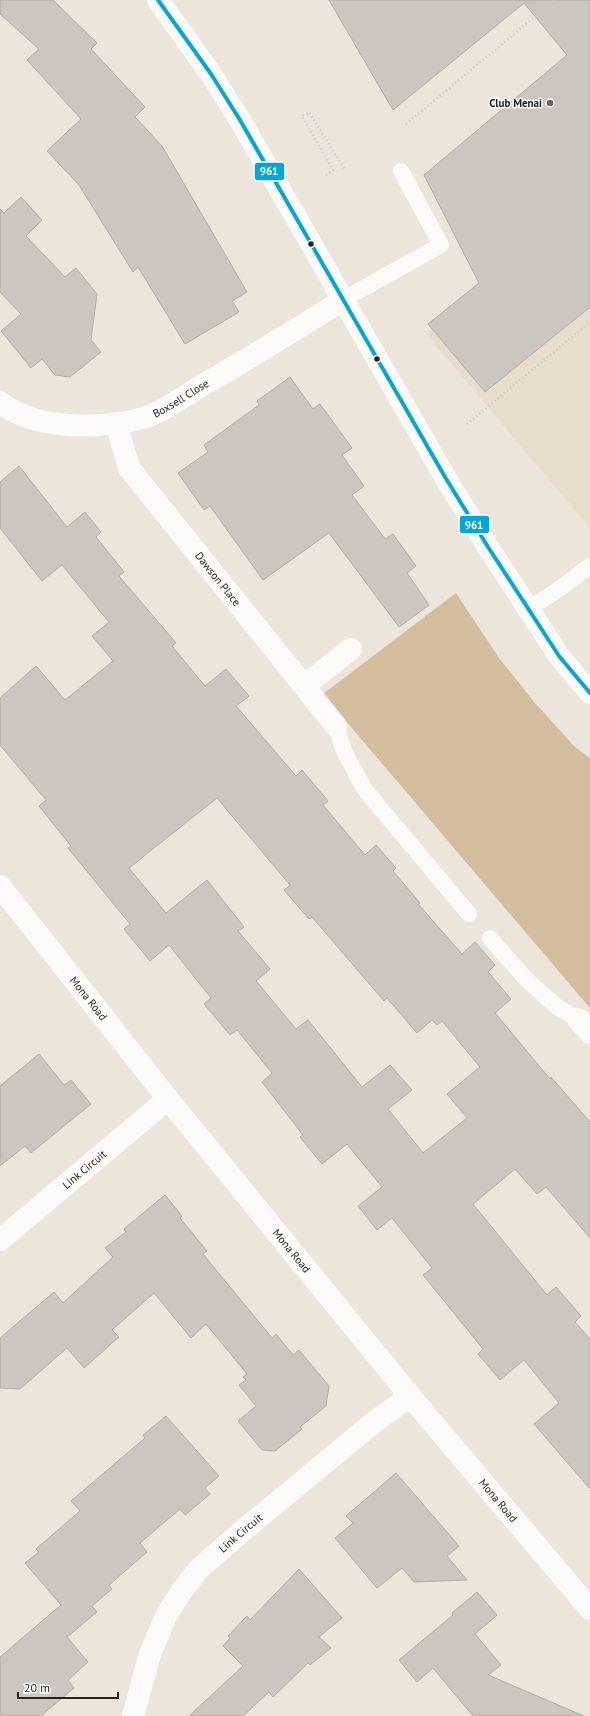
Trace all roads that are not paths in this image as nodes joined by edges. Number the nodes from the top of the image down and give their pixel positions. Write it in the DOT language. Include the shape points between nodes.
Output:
graph roads {
  1 [pos="158,0"];
  2 [pos="400,171"];
  3 [pos="344,299"];
  4 [pos="0,402"];
  5 [pos="116,423"];
  6 [pos="590,566"];
  7 [pos="528,609"];
  8 [pos="351,649"];
  9 [pos="304,686"];
  10 [pos="590,693"];
  11 [pos="336,726"];
  12 [pos="0,886"];
  13 [pos="469,914"];
  14 [pos="490,938"];
  15 [pos="584,1026"];
  16 [pos="168,1099"];
  17 [pos="0,1240"];
  18 [pos="410,1396"];
  19 [pos="590,1609"];
  20 [pos="133,1716"];
  1 -- 3 [label="street" via="211,74 240,120"];
  2 -- 3 [label="lane" via="441,245"];
  3 -- 5 [label="street, Boxsell Close" via="171,404 145,418"];
  3 -- 7 [label="street" via="445,477"];
  4 -- 5 [label="street, Boxsell Close" via="30,417 58,424 85,427"];
  5 -- 9 [label="street, Dawson Place" via="129,468"];
  6 -- 7 [label="lane"];
  7 -- 10 [label="street" via="559,656"];
  8 -- 9 [label="street"];
  9 -- 11 [label="street, Dawson Place"];
  11 -- 13 [label="lane" via="344,751 365,790"];
  12 -- 16 [label="street, Mona Road"];
  14 -- 15 [label="lane" via="526,979 557,1007"];
  16 -- 17 [label="street, Link Circuit"];
  16 -- 18 [label="street, Mona Road"];
  18 -- 19 [label="street, Mona Road"];
  18 -- 20 [label="street, Link Circuit" via="199,1569 166,1616 150,1654"];
}
